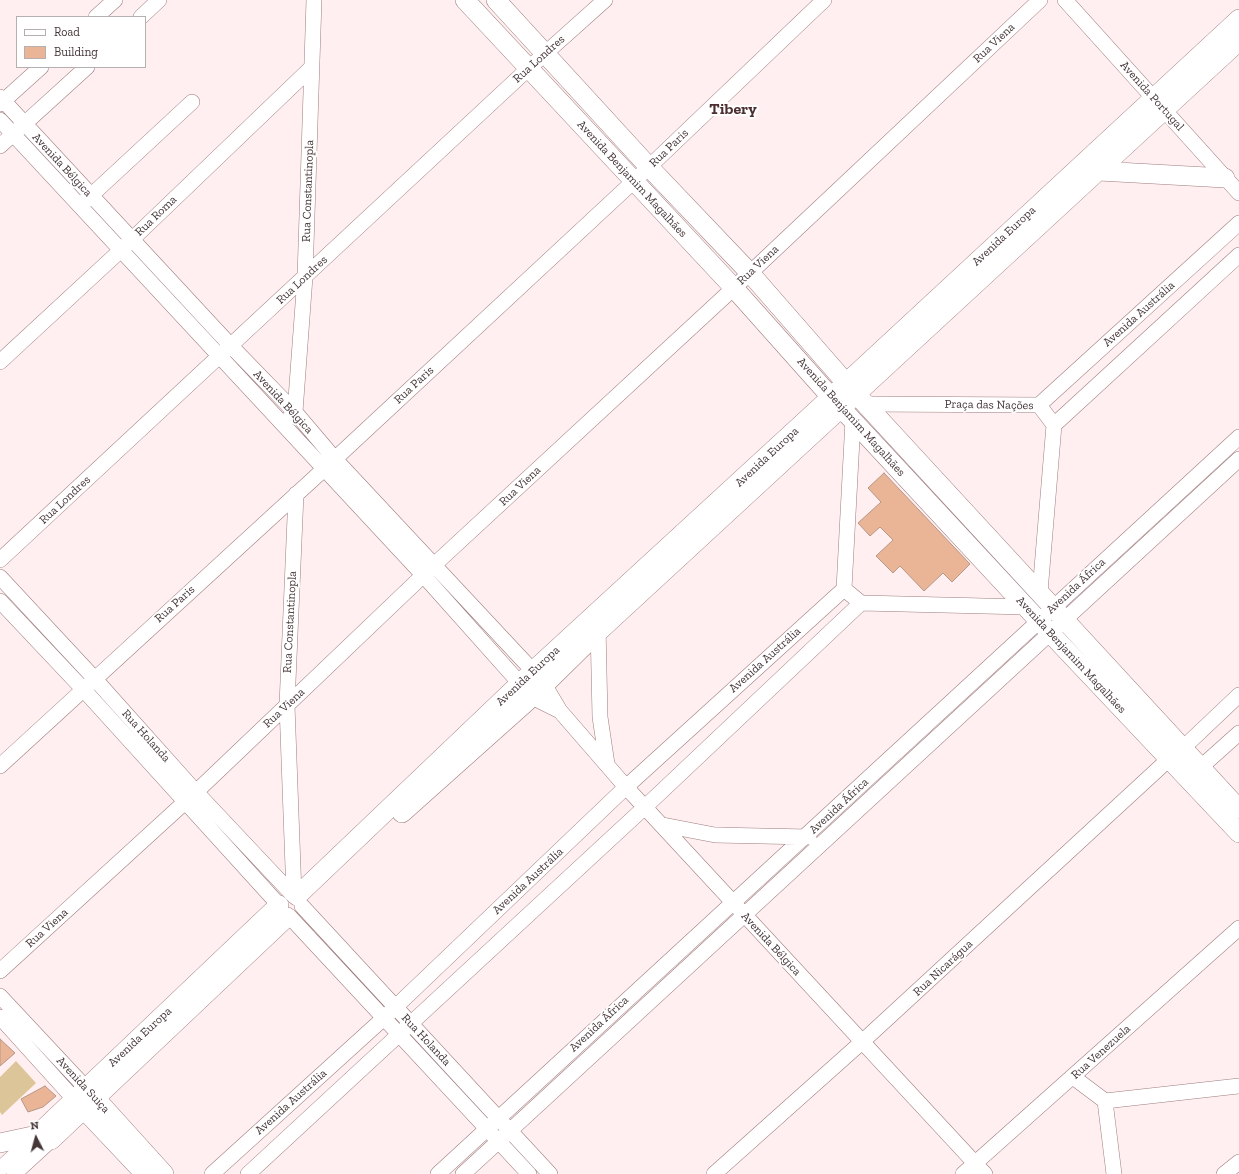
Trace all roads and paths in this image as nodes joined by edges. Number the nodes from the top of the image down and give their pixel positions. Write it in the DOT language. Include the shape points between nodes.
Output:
graph roads {
  1 [pos="115,0"];
  2 [pos="159,0"];
  3 [pos="314,0"];
  4 [pos="465,0"];
  5 [pos="496,0"];
  6 [pos="605,0"];
  7 [pos="824,0"];
  8 [pos="1040,0"];
  9 [pos="1065,0"];
  10 [pos="97,16"];
  11 [pos="142,16"];
  12 [pos="1239,19"];
  13 [pos="1239,42"];
  14 [pos="546,53"];
  15 [pos="40,68"];
  16 [pos="86,68"];
  17 [pos="311,68"];
  18 [pos="529,68"];
  19 [pos="1,101"];
  20 [pos="192,102"];
  21 [pos="1159,104"];
  22 [pos="0,120"];
  23 [pos="25,124"];
  24 [pos="13,134"];
  25 [pos="0,146"];
  26 [pos="648,167"];
  27 [pos="1099,171"];
  28 [pos="1225,178"];
  29 [pos="633,182"];
  30 [pos="1239,193"];
  31 [pos="85,201"];
  32 [pos="1239,223"];
  33 [pos="132,240"];
  34 [pos="121,250"];
  35 [pos="1239,255"];
  36 [pos="750,273"];
  37 [pos="305,277"];
  38 [pos="733,288"];
  39 [pos="231,346"];
  40 [pos="220,357"];
  41 [pos="0,362"];
  42 [pos="857,394"];
  43 [pos="1039,405"];
  44 [pos="842,408"];
  45 [pos="295,412"];
  46 [pos="283,425"];
  47 [pos="1054,425"];
  48 [pos="1239,437"];
  49 [pos="334,458"];
  50 [pos="1239,459"];
  51 [pos="323,470"];
  52 [pos="927,470"];
  53 [pos="911,483"];
  54 [pos="296,494"];
  55 [pos="0,560"];
  56 [pos="434,565"];
  57 [pos="424,576"];
  58 [pos="0,577"];
  59 [pos="844,588"];
  60 [pos="1040,592"];
  61 [pos="0,600"];
  62 [pos="861,603"];
  63 [pos="1026,607"];
  64 [pos="600,610"];
  65 [pos="1059,613"];
  66 [pos="1045,627"];
  67 [pos="597,633"];
  68 [pos="94,678"];
  69 [pos="532,684"];
  70 [pos="83,689"];
  71 [pos="1239,695"];
  72 [pos="286,705"];
  73 [pos="1239,733"];
  74 [pos="1176,754"];
  75 [pos="890,758"];
  76 [pos="607,764"];
  77 [pos="0,766"];
  78 [pos="1201,767"];
  79 [pos="902,771"];
  80 [pos="626,787"];
  81 [pos="190,797"];
  82 [pos="646,807"];
  83 [pos="1239,808"];
  84 [pos="663,825"];
  85 [pos="1239,833"];
  86 [pos="805,837"];
  87 [pos="830,837"];
  88 [pos="733,902"];
  89 [pos="291,904"];
  90 [pos="745,916"];
  91 [pos="1239,928"];
  92 [pos="0,971"];
  93 [pos="0,996"];
  94 [pos="390,1012"];
  95 [pos="0,1017"];
  96 [pos="405,1029"];
  97 [pos="863,1041"];
  98 [pos="332,1065"];
  99 [pos="1074,1077"];
  100 [pos="349,1081"];
  101 [pos="1239,1086"];
  102 [pos="85,1099"];
  103 [pos="1105,1101"];
  104 [pos="492,1123"];
  105 [pos="510,1130"];
  106 [pos="44,1137"];
  107 [pos="499,1140"];
  108 [pos="0,1143"];
  109 [pos="1239,1162"];
  110 [pos="974,1163"];
  111 [pos="0,1169"];
  112 [pos="14,1174"];
  113 [pos="145,1174"];
  114 [pos="164,1174"];
  115 [pos="212,1174"];
  116 [pos="248,1174"];
  117 [pos="438,1174"];
  118 [pos="463,1174"];
  119 [pos="529,1174"];
  120 [pos="550,1174"];
  121 [pos="714,1174"];
  122 [pos="963,1174"];
  123 [pos="985,1174"];
  124 [pos="1114,1174"];
  125 [pos="1224,1174"];
  1 -- 10 [label="street"];
  2 -- 11 [label="street"];
  3 -- 17 [label="street, Rua Constantinopla"];
  4 -- 18 [label="main road, Avenida Benjamim Magalhães"];
  5 -- 14 [label="main road, Avenida Benjamim Magalhães"];
  6 -- 14 [label="street, Rua Londres"];
  7 -- 26 [label="street, Rua Paris"];
  8 -- 36 [label="street, Rua Viena"];
  9 -- 21 [label="street, Avenida Portugal"];
  12 -- 21 [label="main road, Avenida Europa"];
  13 -- 21 [label="main road, Avenida Europa"];
  14 -- 18 [label="street, Rua Londres"];
  14 -- 26 [label="main road, Avenida Benjamim Magalhães"];
  15 -- 19 [label="street"];
  16 -- 23 [label="street"];
  17 -- 33 [label="street, Rua Roma"];
  17 -- 37 [label="street, Rua Constantinopla"];
  18 -- 29 [label="main road, Avenida Benjamim Magalhães"];
  18 -- 37 [label="street, Rua Londres"];
  19 -- 23 [label="street, Avenida Bélgica"];
  20 -- 31 [label="street"];
  21 -- 27 [label="main road, Avenida Europa"];
  21 -- 28 [label="street, Avenida Portugal"];
  21 -- 42 [label="main road, Avenida Europa"];
  22 -- 24 [label="street, Avenida Bélgica"];
  23 -- 24 [label="street"];
  23 -- 31 [label="street, Avenida Bélgica"];
  24 -- 25 [label="street"];
  24 -- 31 [label="street, Avenida Bélgica"];
  26 -- 29 [label="street, Rua Paris"];
  26 -- 36 [label="main road, Avenida Benjamim Magalhães"];
  27 -- 28 [label="main road"];
  27 -- 42 [label="main road, Avenida Europa"];
  28 -- 30 [label="street, Avenida Portugal"];
  29 -- 38 [label="main road, Avenida Benjamim Magalhães"];
  29 -- 49 [label="street, Rua Paris"];
  31 -- 33 [label="street, Avenida Bélgica"];
  31 -- 34 [label="street, Avenida Bélgica"];
  32 -- 43 [label="street, Avenida Austrália"];
  33 -- 34 [label="street, Rua Roma"];
  33 -- 39 [label="street, Avenida Bélgica"];
  34 -- 40 [label="street, Avenida Bélgica"];
  34 -- 41 [label="street, Rua Roma"];
  35 -- 47 [label="street, Avenida Austrália"];
  36 -- 38 [label="street, Rua Viena"];
  36 -- 42 [label="main road, Avenida Benjamim Magalhães"];
  37 -- 39 [label="street, Rua Londres"];
  37 -- 45 [label="street, Rua Constantinopla"];
  38 -- 44 [label="main road, Avenida Benjamim Magalhães"];
  38 -- 56 [label="street, Rua Viena"];
  39 -- 40 [label="street, Rua Londres"];
  39 -- 45 [label="street, Avenida Bélgica"];
  40 -- 46 [label="street, Avenida Bélgica"];
  40 -- 55 [label="street, Rua Londres"];
  42 -- 43 [label="street, Praça das Nações"];
  42 -- 44 [label="main road, Avenida Europa"];
  42 -- 52 [label="main road, Avenida Benjamim Magalhães"];
  43 -- 47 [label="street, Praça das Nações"];
  44 -- 53 [label="main road, Avenida Benjamim Magalhães"];
  44 -- 59 [label="street"];
  44 -- 64 [label="main road, Avenida Europa"];
  44 -- 67 [label="main road, Avenida Europa"];
  45 -- 46 [label="street"];
  45 -- 49 [label="street, Avenida Bélgica"];
  46 -- 51 [label="street, Avenida Bélgica"];
  47 -- 60 [label="street"];
  48 -- 65 [label="street, Avenida África"];
  49 -- 51 [label="street, Rua Paris"];
  49 -- 56 [label="street, Avenida Bélgica"];
  50 -- 65 [label="street, Avenida África"];
  51 -- 54 [label="street, Rua Paris"];
  51 -- 57 [label="street, Avenida Bélgica"];
  52 -- 53 [label="main road"];
  52 -- 60 [label="main road, Avenida Benjamim Magalhães"];
  53 -- 63 [label="main road, Avenida Benjamim Magalhães"];
  54 -- 68 [label="street, Rua Paris"];
  54 -- 72 [label="street, Rua Constantinopla"];
  56 -- 57 [label="street, Rua Viena"];
  56 -- 69 [label="street, Avenida Bélgica"];
  57 -- 69 [label="street, Avenida Bélgica"];
  57 -- 72 [label="street, Rua Viena"];
  58 -- 68 [label="street, Rua Holanda"];
  59 -- 62 [label="street"];
  59 -- 80 [label="street, Avenida Austrália"];
  60 -- 65 [label="main road, Avenida Benjamim Magalhães"];
  61 -- 70 [label="street, Rua Holanda"];
  62 -- 63 [label="street"];
  62 -- 82 [label="street, Avenida Austrália"];
  63 -- 66 [label="main road, Avenida Benjamim Magalhães"];
  64 -- 67 [label="street"];
  64 -- 69 [label="main road, Avenida Europa"];
  65 -- 66 [label="street, Avenida África"];
  65 -- 74 [label="main road, Avenida Benjamim Magalhães"];
  66 -- 74 [label="main road, Avenida Benjamim Magalhães"];
  66 -- 75 [label="street, Avenida África"];
  66 -- 79 [label="street, Avenida África"];
  67 -- 69 [label="main road, Avenida Europa"];
  67 -- 76 [label="street" via="600,717"];
  68 -- 70 [label="street, Rua Paris"];
  68 -- 81 [label="street, Rua Holanda"];
  69 -- 76 [label="street, Avenida Bélgica"];
  69 -- 89 [label="main road, Avenida Europa"];
  70 -- 77 [label="street, Rua Paris"];
  70 -- 81 [label="street, Rua Holanda"];
  71 -- 74 [label="street, Rua Nicarágua"];
  72 -- 81 [label="street, Rua Viena"];
  72 -- 89 [label="street, Rua Constantinopla"];
  73 -- 78 [label="street"];
  74 -- 78 [label="main road, Avenida Benjamim Magalhães"];
  74 -- 85 [label="main road, Avenida Benjamim Magalhães"];
  74 -- 97 [label="street, Rua Nicarágua"];
  75 -- 79 [label="street"];
  75 -- 86 [label="street, Avenida África"];
  76 -- 80 [label="street, Avenida Bélgica"];
  78 -- 83 [label="main road, Avenida Benjamim Magalhães"];
  79 -- 87 [label="street, Avenida África"];
  80 -- 82 [label="street, Avenida Bélgica"];
  80 -- 94 [label="street, Avenida Austrália"];
  81 -- 89 [label="street, Rua Holanda"];
  81 -- 92 [label="street, Rua Viena"];
  82 -- 84 [label="street, Avenida Bélgica"];
  82 -- 96 [label="street, Avenida Austrália"];
  84 -- 86 [label="street" via="715,835"];
  84 -- 88 [label="street, Avenida Bélgica"];
  86 -- 87 [label="street"];
  86 -- 88 [label="street, Avenida África"];
  87 -- 90 [label="street, Avenida África"];
  88 -- 90 [label="street, Avenida Bélgica"];
  88 -- 104 [label="street, Avenida África"];
  89 -- 94 [label="street, Rua Holanda"];
  89 -- 102 [label="main road, Avenida Europa"];
  90 -- 97 [label="street, Avenida Bélgica"];
  90 -- 105 [label="street, Avenida África"];
  91 -- 99 [label="street, Rua Venezuela"];
  93 -- 102 [label="street, Avenida Suiça"];
  94 -- 96 [label="street, Rua Holanda"];
  94 -- 98 [label="street, Avenida Austrália"];
  95 -- 102 [label="street, Avenida Suiça"];
  96 -- 100 [label="street, Avenida Austrália"];
  96 -- 104 [label="street, Rua Holanda"];
  97 -- 110 [label="street, Avenida Bélgica"];
  97 -- 121 [label="street, Rua Nicarágua"];
  98 -- 100 [label="street"];
  98 -- 115 [label="street, Avenida Austrália"];
  99 -- 103 [label="street"];
  99 -- 110 [label="street, Rua Venezuela"];
  100 -- 116 [label="street, Avenida Austrália"];
  101 -- 103 [label="street"];
  102 -- 106 [label="main road, Avenida Europa"];
  102 -- 113 [label="main road, Avenida Suiça"];
  102 -- 114 [label="main road, Avenida Suiça"];
  103 -- 124 [label="street"];
  104 -- 105 [label="street, Rua Holanda"];
  104 -- 107 [label="street, Rua Holanda"];
  104 -- 117 [label="street, Avenida África"];
  105 -- 107 [label="street, Avenida África"];
  105 -- 120 [label="street, Rua Holanda"];
  106 -- 108 [label="main road"];
  106 -- 111 [label="street, Avenida Europa"];
  106 -- 112 [label="street, Avenida Europa"];
  107 -- 118 [label="street, Avenida África"];
  107 -- 119 [label="street, Rua Holanda"];
  109 -- 125 [label="street"];
  110 -- 122 [label="street, Rua Venezuela"];
  110 -- 123 [label="street, Avenida Bélgica"];
}
